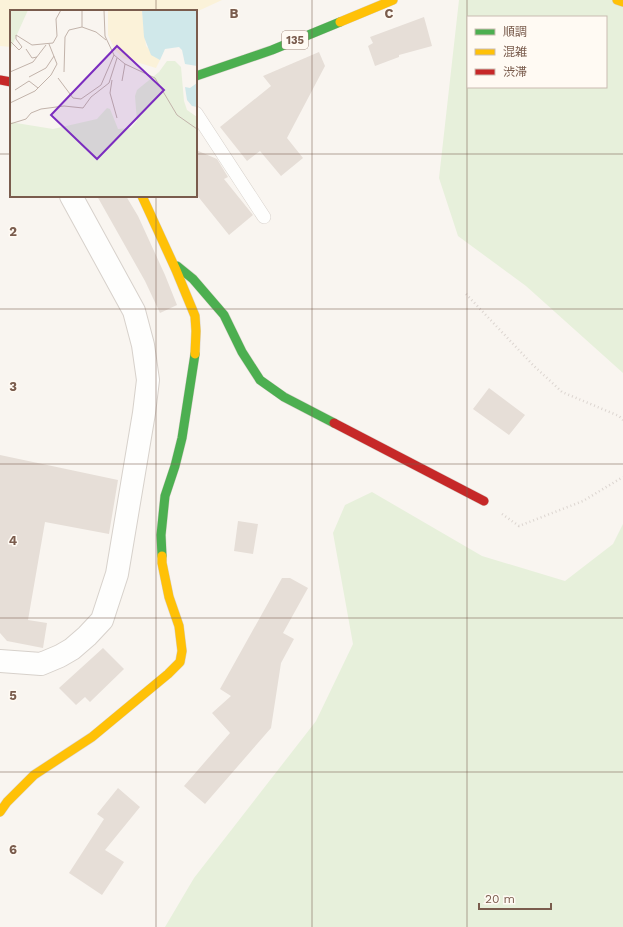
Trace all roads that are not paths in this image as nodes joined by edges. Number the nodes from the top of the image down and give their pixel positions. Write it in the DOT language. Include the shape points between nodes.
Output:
graph roads {
  1 [pos="393,0"];
  2 [pos="617,0"];
  3 [pos="623,2"];
  4 [pos="197,76"];
  5 [pos="0,80"];
  6 [pos="10,82"];
  7 [pos="197,115"];
  8 [pos="72,197"];
  9 [pos="142,197"];
  10 [pos="264,217"];
  11 [pos="172,261"];
  12 [pos="484,501"];
  13 [pos="0,661"];
  14 [pos="0,812"];
  1 -- 4 [label="main road, 135" via="272,50"];
  2 -- 3 [label="main road"];
  5 -- 6 [label="main road"];
  7 -- 10 [label="lane"];
  8 -- 13 [label="street" via="134,311 144,345 148,380 144,413 117,574 102,620 72,649 41,664"];
  9 -- 11 [label="main road"];
  11 -- 12 [label="main road" via="193,279 224,315 242,352 260,380 284,397"];
  11 -- 14 [label="main road" via="195,316 196,331 195,355 182,438 176,466 165,496 160,535 162,563 179,626 182,651 180,662 92,737 34,775"];
}
